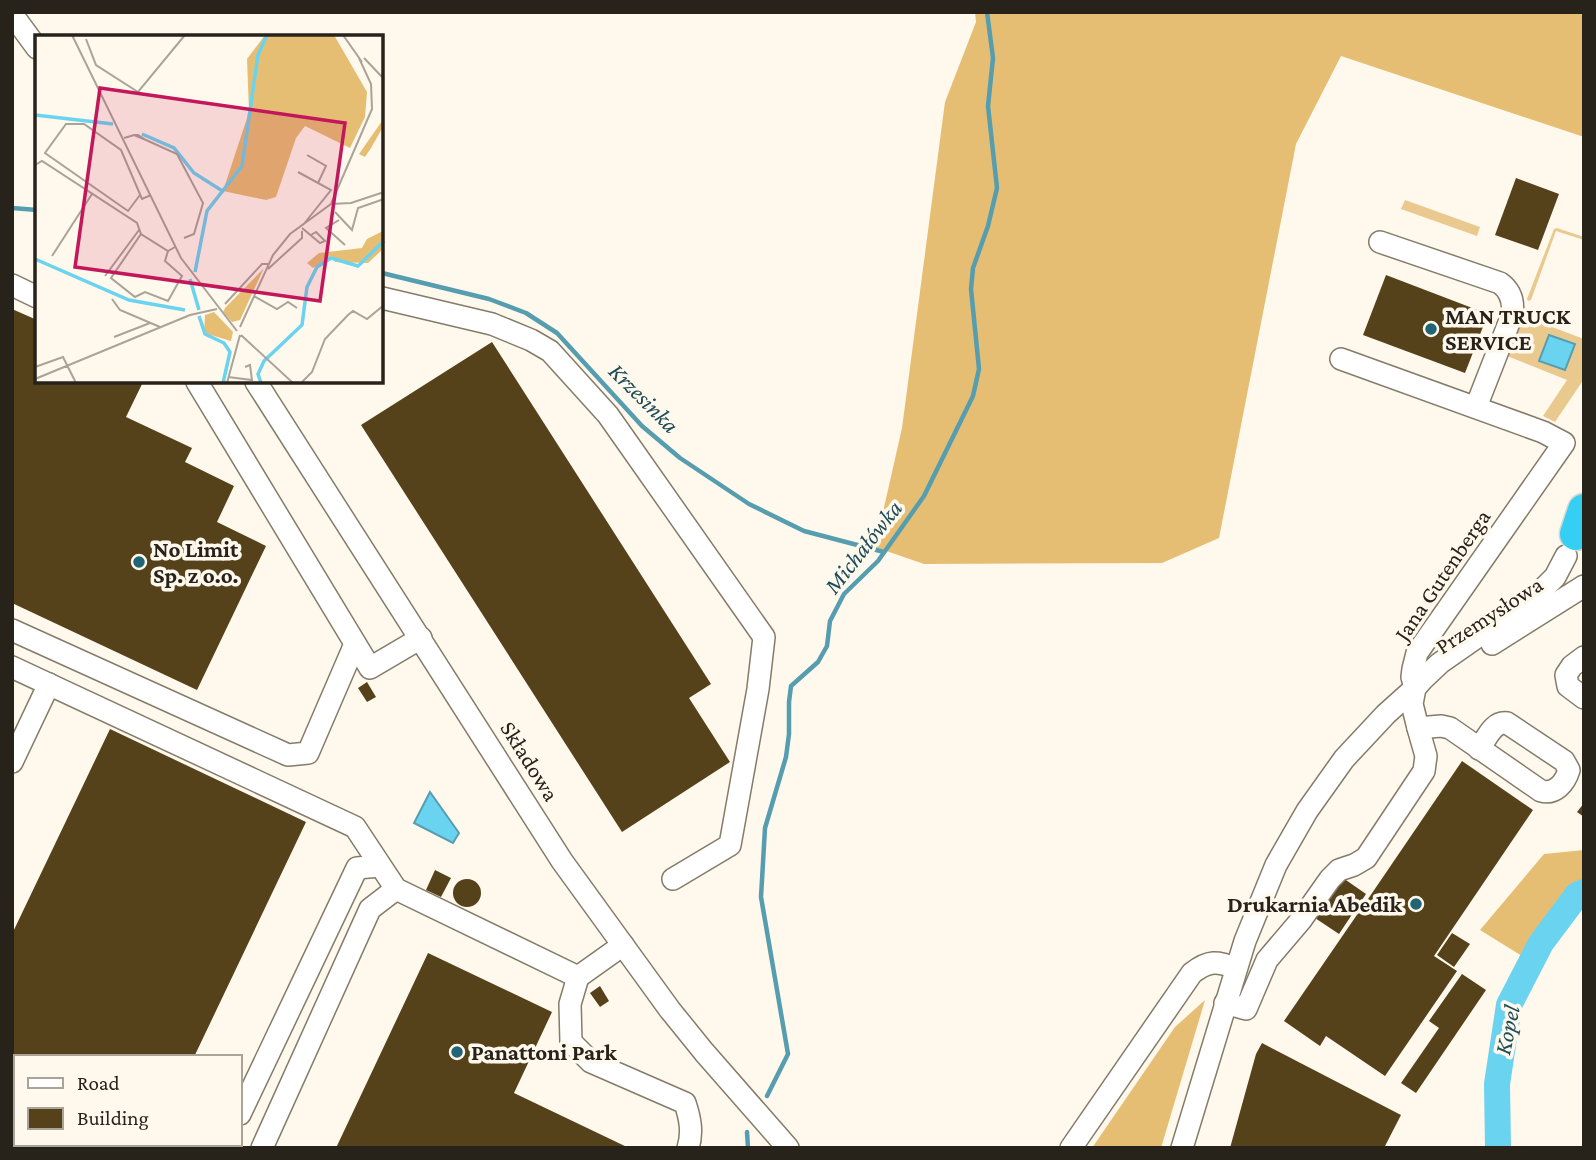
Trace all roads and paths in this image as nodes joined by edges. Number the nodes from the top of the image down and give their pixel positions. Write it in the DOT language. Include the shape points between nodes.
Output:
graph roads {
  1 [pos="12,14"];
  2 [pos="35,45"];
  3 [pos="1380,242"];
  4 [pos="12,285"];
  5 [pos="35,296"];
  6 [pos="383,298"];
  7 [pos="1341,359"];
  8 [pos="198,383"];
  9 [pos="257,383"];
  10 [pos="1476,407"];
  11 [pos="1577,532"];
  12 [pos="1584,580"];
  13 [pos="1584,586"];
  14 [pos="12,630"];
  15 [pos="421,638"];
  16 [pos="355,644"];
  17 [pos="1584,657"];
  18 [pos="12,667"];
  19 [pos="49,684"];
  20 [pos="1415,688"];
  21 [pos="1584,698"];
  22 [pos="1418,728"];
  23 [pos="1479,749"];
  24 [pos="12,762"];
  25 [pos="380,866"];
  26 [pos="673,879"];
  27 [pos="396,889"];
  28 [pos="623,946"];
  29 [pos="1236,968"];
  30 [pos="578,977"];
  31 [pos="1225,1003"];
  32 [pos="242,1110"];
  33 [pos="262,1148"];
  34 [pos="688,1148"];
  35 [pos="788,1148"];
  36 [pos="1072,1148"];
  37 [pos="1182,1148"];
  1 -- 2 [label="street"];
  3 -- 10 [label="street" via="1500,283 1509,292 1511,315"];
  4 -- 5 [label="street"];
  6 -- 26 [label="street" via="492,324 550,351 608,415 764,637 730,845"];
  7 -- 10 [label="street"];
  8 -- 16 [label="street"];
  9 -- 15 [label="street, Składowa"];
  10 -- 20 [label="street, Jana Gutenberga" via="1564,443 1417,653"];
  11 -- 12 [label="street" via="1568,565"];
  11 -- 20 [label="street, Przemysłowa" via="1555,577 1536,596 1454,653"];
  13 -- 20 [label="street, Przemysłowa" via="1434,682"];
  14 -- 16 [label="street" via="288,755 308,753"];
  15 -- 16 [label="street" via="370,668"];
  15 -- 28 [label="street, Składowa" via="562,861"];
  17 -- 21 [label="street" via="1566,675 1568,685"];
  18 -- 19 [label="street"];
  19 -- 24 [label="street"];
  19 -- 25 [label="street" via="355,828"];
  20 -- 22 [label="street, Jana Gutenberga" via="1412,704"];
  20 -- 29 [label="street" via="1358,742 1321,789 1266,886"];
  22 -- 23 [label="street" via="1450,728"];
  22 -- 31 [label="street, Jana Gutenberga" via="1426,756 1424,771 1366,858 1330,878 1267,960 1246,1009"];
  25 -- 27 [label="street"];
  25 -- 32 [label="street" via="357,868"];
  27 -- 30 [label="street"];
  27 -- 33 [label="street" via="370,909"];
  28 -- 30 [label="street"];
  28 -- 35 [label="street, Składowa" via="704,1052"];
  29 -- 31 [label="street"];
  29 -- 36 [label="street" via="1212,962 1192,973"];
  30 -- 34 [label="street" via="570,1004 571,1042 591,1062 685,1103 691,1121"];
  31 -- 37 [label="street"];
}
